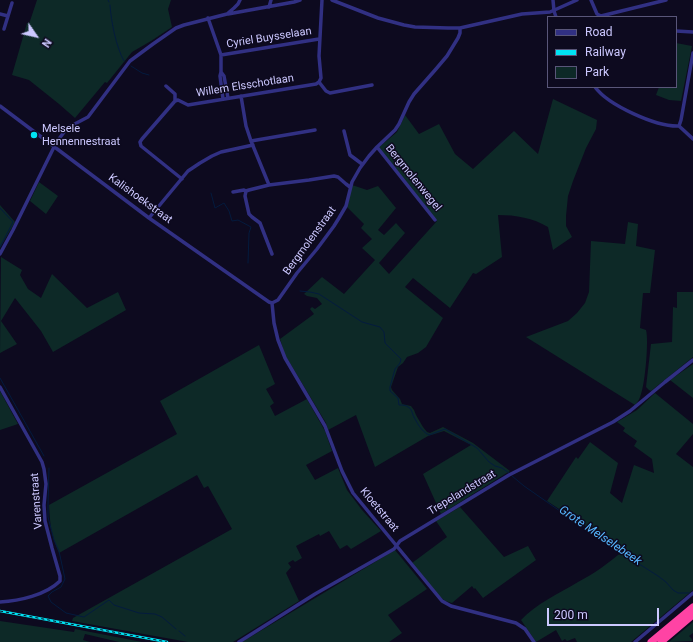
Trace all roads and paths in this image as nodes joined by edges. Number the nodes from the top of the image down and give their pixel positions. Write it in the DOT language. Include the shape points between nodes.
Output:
graph roads {
  1 [pos="271,0"];
  2 [pos="300,0"];
  3 [pos="322,0"];
  4 [pos="332,0"];
  5 [pos="553,0"];
  6 [pos="577,0"];
  7 [pos="591,0"];
  8 [pos="666,0"];
  9 [pos="239,2"];
  10 [pos="12,3"];
  11 [pos="269,6"];
  12 [pos="245,11"];
  13 [pos="554,11"];
  14 [pos="0,14"];
  15 [pos="227,14"];
  16 [pos="8,16"];
  17 [pos="556,16"];
  18 [pos="208,18"];
  19 [pos="460,28"];
  20 [pos="4,29"];
  21 [pos="677,31"];
  22 [pos="693,32"];
  23 [pos="319,39"];
  24 [pos="693,53"];
  25 [pos="221,55"];
  26 [pos="319,82"];
  27 [pos="372,85"];
  28 [pos="166,86"];
  29 [pos="595,88"];
  30 [pos="241,96"];
  31 [pos="226,98"];
  32 [pos="175,101"];
  33 [pos="0,106"];
  34 [pos="679,126"];
  35 [pos="315,130"];
  36 [pos="344,131"];
  37 [pos="693,138"];
  38 [pos="251,141"];
  39 [pos="54,146"];
  40 [pos="253,146"];
  41 [pos="377,147"];
  42 [pos="362,164"];
  43 [pos="182,178"];
  44 [pos="269,185"];
  45 [pos="350,187"];
  46 [pos="246,191"];
  47 [pos="233,192"];
  48 [pos="150,218"];
  49 [pos="435,220"];
  50 [pos="0,254"];
  51 [pos="272,254"];
  52 [pos="272,303"];
  53 [pos="693,360"];
  54 [pos="0,387"];
  55 [pos="396,546"];
  56 [pos="693,593"];
  57 [pos="0,602"];
  58 [pos="693,607"];
  59 [pos="693,615"];
  60 [pos="239,642"];
  61 [pos="534,642"];
  62 [pos="635,642"];
  63 [pos="651,642"];
  64 [pos="661,642"];
  1 -- 11 [label="street"];
  2 -- 11 [label="street"];
  3 -- 23 [label="street"];
  4 -- 19 [label="street" via="404,25"];
  5 -- 13 [label="street"];
  6 -- 13 [label="street"];
  7 -- 8 [label="street" via="597,14 601,16"];
  9 -- 12 [label="street" via="239,8"];
  9 -- 15 [label="street"];
  10 -- 16 [label="street"];
  11 -- 12 [label="street"];
  12 -- 15 [label="street"];
  13 -- 17 [label="street"];
  13 -- 19 [label="street" via="522,14"];
  14 -- 16 [label="street"];
  15 -- 18 [label="street"];
  16 -- 20 [label="street"];
  18 -- 25 [label="street, Cyriel Buysselaan"];
  18 -- 39 [label="street" via="176,28 133,59 88,117 69,127"];
  19 -- 41 [label="street, Bergmolenstraat" via="458,38 414,94 395,130"];
  21 -- 22 [label="street"];
  23 -- 25 [label="street, Cyriel Buysselaan"];
  23 -- 26 [label="street"];
  24 -- 34 [label="street"];
  25 -- 31 [label="street, Cyriel Buysselaan"];
  26 -- 27 [label="street" via="326,92 330,93"];
  26 -- 30 [label="street, Willem Elsschotlaan"];
  28 -- 32 [label="street" via="175,94"];
  29 -- 34 [label="street" via="611,102 643,118"];
  30 -- 31 [label="street, Willem Elsschotlaan"];
  30 -- 38 [label="street"];
  31 -- 32 [label="street, Willem Elsschotlaan" via="188,105"];
  32 -- 43 [label="street" via="140,142 141,146"];
  33 -- 39 [label="street, Kalishoekstraat"];
  34 -- 37 [label="street"];
  35 -- 38 [label="street"];
  36 -- 42 [label="street" via="350,155"];
  38 -- 40 [label="street"];
  39 -- 48 [label="street, Kalishoekstraat"];
  39 -- 50 [label="street"];
  40 -- 43 [label="street" via="212,156 188,171"];
  40 -- 44 [label="street"];
  41 -- 42 [label="street, Bergmolenstraat"];
  41 -- 49 [label="street, Bergmolenwegel"];
  42 -- 45 [label="street, Bergmolenstraat"];
  43 -- 48 [label="street"];
  44 -- 45 [label="street" via="334,176"];
  44 -- 46 [label="street"];
  45 -- 52 [label="street, Bergmolenstraat" via="346,206 337,222 281,297"];
  46 -- 47 [label="street"];
  46 -- 51 [label="street" via="249,214 260,223"];
  48 -- 52 [label="street, Kalishoekstraat"];
  52 -- 55 [label="street, Kloetstraat" via="280,348 325,426 348,484"];
  53 -- 55 [label="street, Trepelandstraat" via="613,422 509,475 400,541"];
  54 -- 57 [label="street, Varenstraat" via="42,462 46,484 45,521 60,576 60,581 51,589"];
  55 -- 60 [label="street, Trepelandstraat"];
  55 -- 61 [label="street, Kloetstraat" via="442,601 451,606 516,623 525,629"];
  56 -- 62 [label="street"];
  58 -- 63 [label="highway"];
  59 -- 64 [label="highway"];
}
